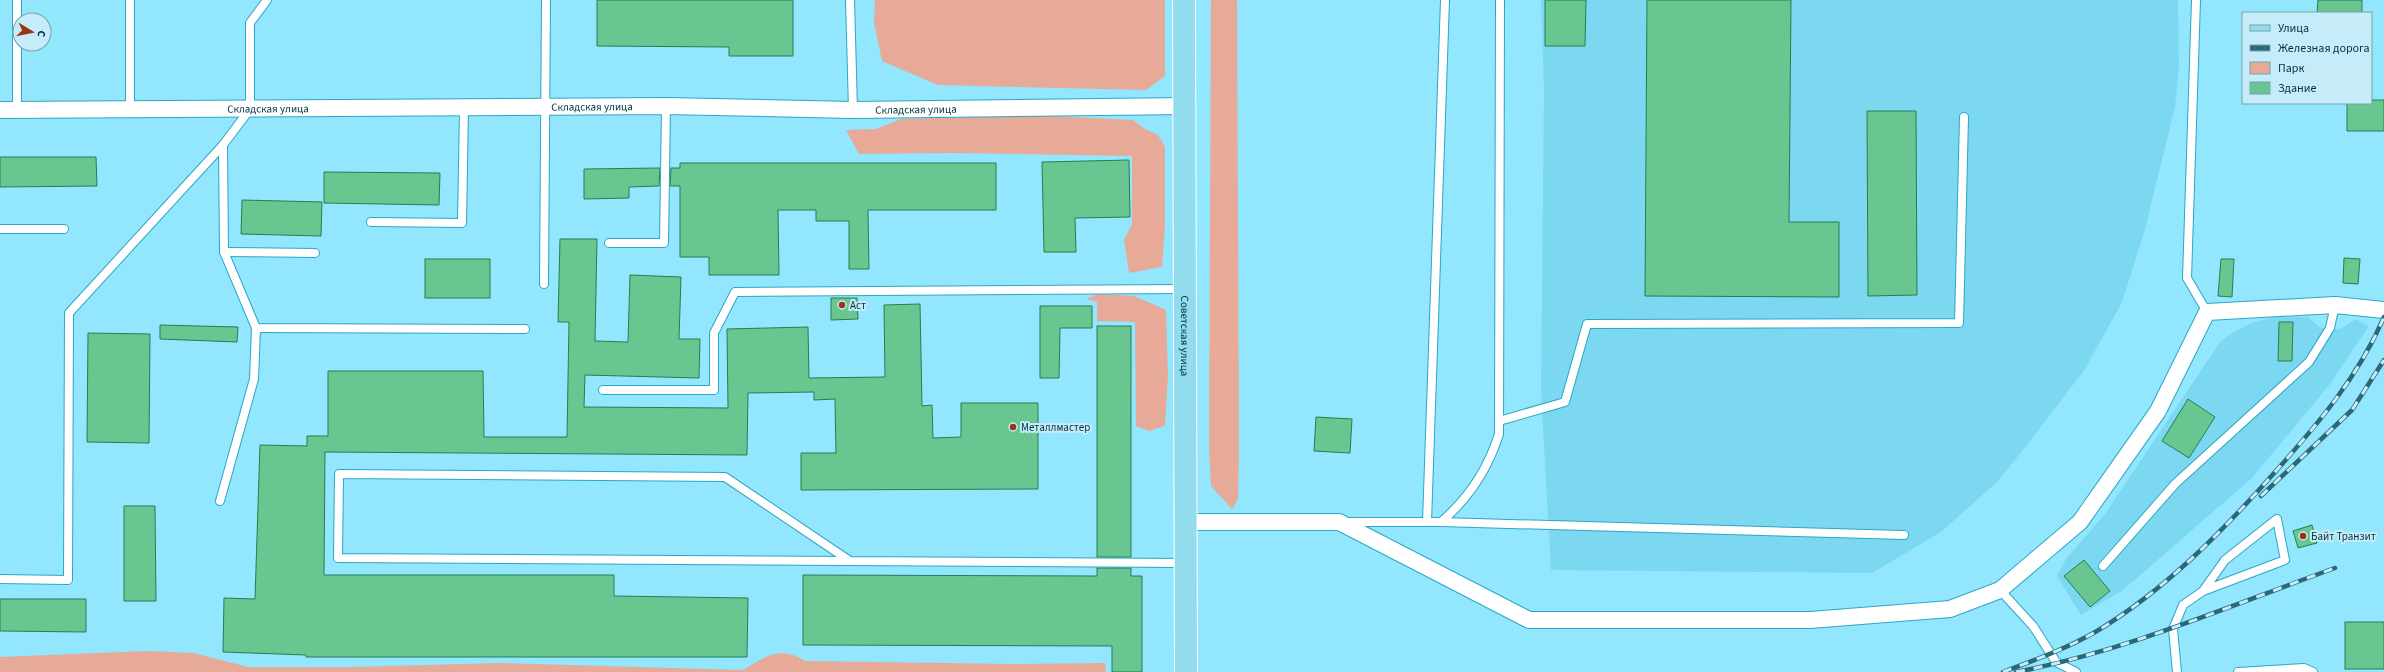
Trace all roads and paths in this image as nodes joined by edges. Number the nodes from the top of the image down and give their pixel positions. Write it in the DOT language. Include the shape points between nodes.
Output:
graph roads {
  1 [pos="17,0"];
  2 [pos="130,0"];
  3 [pos="267,0"];
  4 [pos="546,0"];
  5 [pos="850,0"];
  6 [pos="1184,0"];
  7 [pos="1445,0"];
  8 [pos="1500,0"];
  9 [pos="2196,0"];
  10 [pos="545,106"];
  11 [pos="666,106"];
  12 [pos="1185,106"];
  13 [pos="464,107"];
  14 [pos="250,109"];
  15 [pos="0,110"];
  16 [pos="17,110"];
  17 [pos="130,110"];
  18 [pos="853,110"];
  19 [pos="1964,117"];
  20 [pos="223,145"];
  21 [pos="371,222"];
  22 [pos="0,229"];
  23 [pos="64,229"];
  24 [pos="609,243"];
  25 [pos="224,252"];
  26 [pos="315,253"];
  27 [pos="544,284"];
  28 [pos="1185,289"];
  29 [pos="2335,305"];
  30 [pos="2384,310"];
  31 [pos="2207,312"];
  32 [pos="256,328"];
  33 [pos="525,328"];
  34 [pos="603,390"];
  35 [pos="1499,421"];
  36 [pos="220,501"];
  37 [pos="1187,522"];
  38 [pos="1339,522"];
  39 [pos="1427,522"];
  40 [pos="1441,522"];
  41 [pos="1904,535"];
  42 [pos="850,561"];
  43 [pos="1186,563"];
  44 [pos="2103,566"];
  45 [pos="0,579"];
  46 [pos="2000,590"];
  47 [pos="2203,591"];
  48 [pos="1186,672"];
  49 [pos="2076,672"];
  50 [pos="2178,672"];
  51 [pos="2238,672"];
  52 [pos="2313,672"];
  1 -- 16 [label="lane"];
  2 -- 17 [label="lane"];
  3 -- 14 [label="lane" via="250,23"];
  4 -- 10 [label="lane"];
  5 -- 18 [label="lane"];
  6 -- 12 [label="main road, Советская улица"];
  7 -- 39 [label="lane"];
  8 -- 35 [label="lane"];
  9 -- 31 [label="lane" via="2187,278"];
  10 -- 11 [label="street, Складская улица"];
  10 -- 13 [label="street, Складская улица"];
  10 -- 27 [label="lane"];
  11 -- 18 [label="street, Складская улица"];
  11 -- 24 [label="lane" via="664,243"];
  12 -- 18 [label="street, Складская улица"];
  12 -- 28 [label="main road, Советская улица"];
  13 -- 14 [label="street, Складская улица"];
  13 -- 21 [label="lane" via="462,223"];
  14 -- 17 [label="street, Складская улица"];
  14 -- 20 [label="lane"];
  15 -- 16 [label="street, Складская улица"];
  16 -- 17 [label="street, Складская улица"];
  19 -- 35 [label="lane" via="1959,323 1587,324 1565,402"];
  20 -- 25 [label="lane"];
  20 -- 45 [label="lane" via="69,313 68,580"];
  22 -- 23 [label="lane"];
  25 -- 26 [label="lane"];
  25 -- 32 [label="lane"];
  28 -- 34 [label="lane" via="735,292 714,333 714,390"];
  28 -- 37 [label="main road, Советская улица"];
  29 -- 30 [label="street"];
  29 -- 31 [label="street"];
  29 -- 44 [label="lane" via="2330,328 2309,362 2176,484"];
  31 -- 46 [label="street" via="2158,411 2080,522"];
  32 -- 33 [label="lane"];
  32 -- 36 [label="lane" via="254,379"];
  35 -- 40 [label="lane" via="1499,434 1492,456 1475,486"];
  37 -- 38 [label="street"];
  37 -- 43 [label="main road, Советская улица"];
  38 -- 39 [label="lane"];
  38 -- 46 [label="street" via="1529,620 1810,620 1950,609"];
  39 -- 40 [label="lane"];
  40 -- 41 [label="lane"];
  42 -- 42 [label="lane" via="338,558 339,474 725,477"];
  42 -- 43 [label="lane"];
  43 -- 48 [label="main road, Советская улица"];
  46 -- 49 [label="lane" via="2033,626 2056,662"];
  47 -- 47 [label="lane" via="2286,560 2277,519 2225,560"];
  47 -- 50 [label="lane" via="2183,605 2173,629"];
  51 -- 52 [label="lane" via="2304,668"];
}
